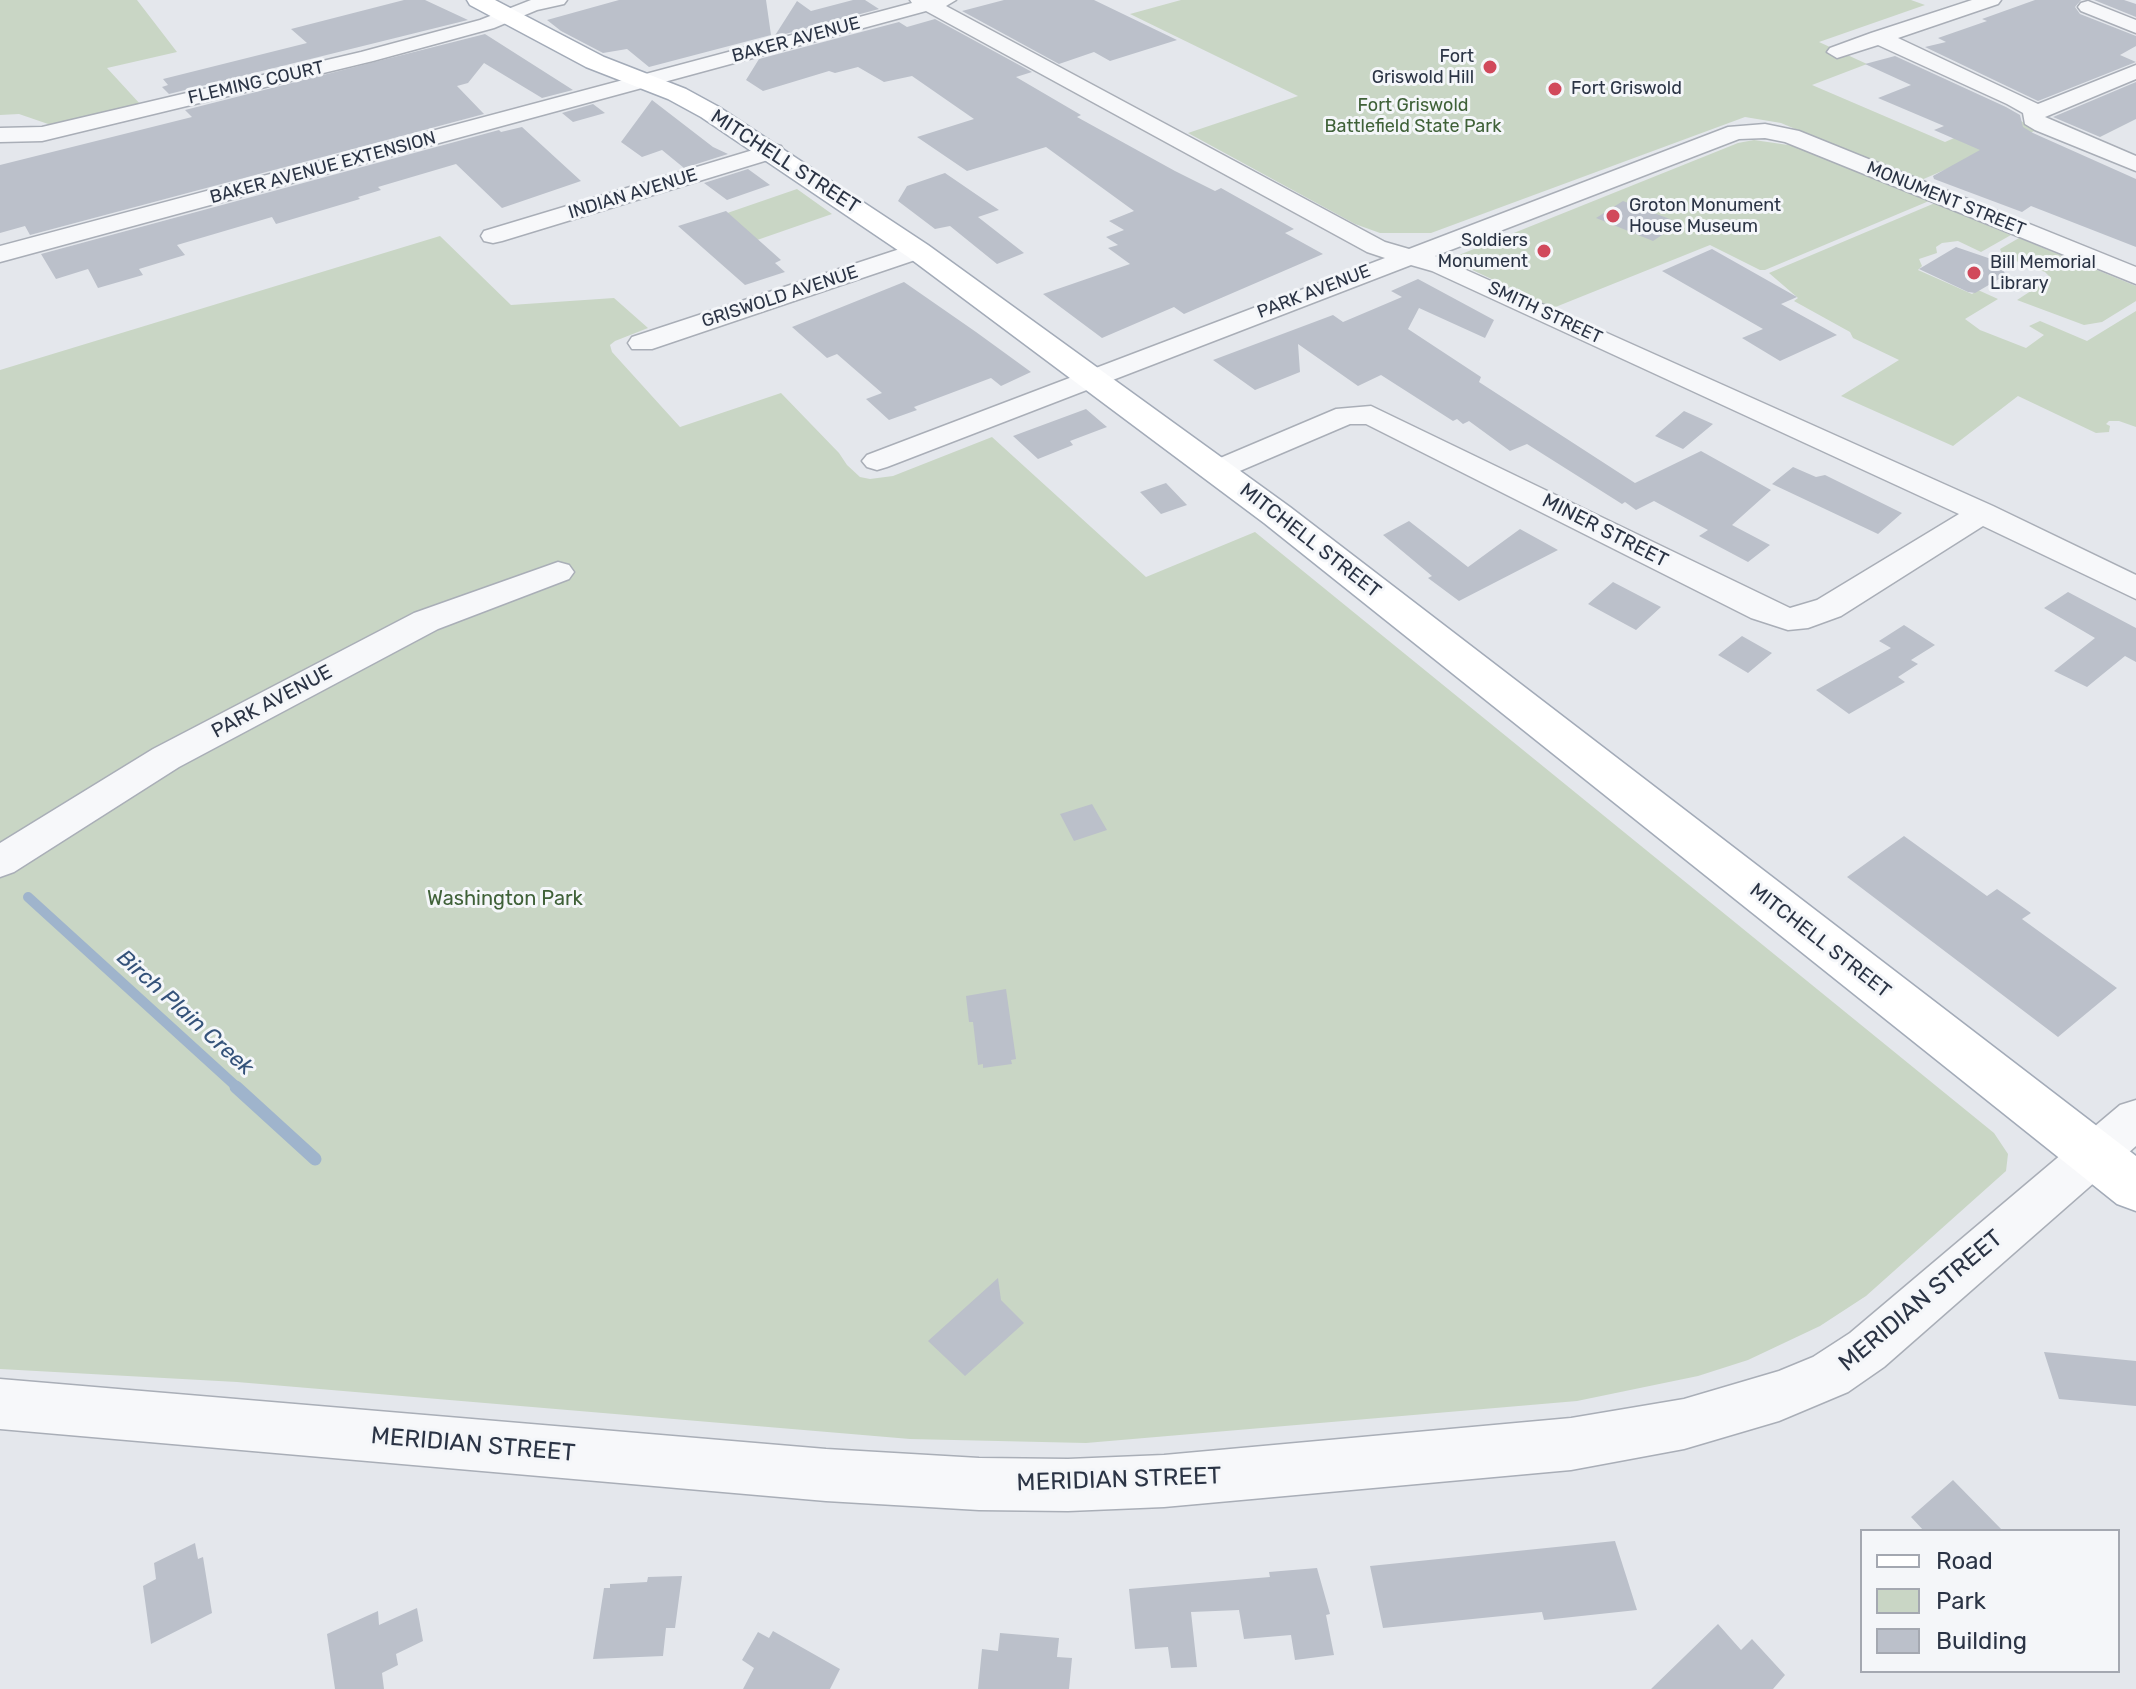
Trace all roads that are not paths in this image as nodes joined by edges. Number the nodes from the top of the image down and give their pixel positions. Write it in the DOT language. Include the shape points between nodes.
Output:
graph roads {
  1 [pos="557,0"];
  2 [pos="1991,0"];
  3 [pos="931,2"];
  4 [pos="494,7"];
  5 [pos="2088,7"];
  6 [pos="2136,27"];
  7 [pos="1878,37"];
  8 [pos="1837,52"];
  9 [pos="2136,71"];
  10 [pos="646,81"];
  11 [pos="2034,113"];
  12 [pos="1753,131"];
  13 [pos="0,135"];
  14 [pos="773,151"];
  15 [pos="2136,164"];
  16 [pos="493,236"];
  17 [pos="918,251"];
  18 [pos="0,254"];
  19 [pos="1409,255"];
  20 [pos="2136,276"];
  21 [pos="642,343"];
  22 [pos="1092,378"];
  23 [pos="877,461"];
  24 [pos="1217,470"];
  25 [pos="1982,513"];
  26 [pos="558,572"];
  27 [pos="2136,588"];
  28 [pos="0,862"];
  29 [pos="2136,1119"];
  30 [pos="2094,1155"];
  31 [pos="2136,1187"];
  32 [pos="0,1404"];
  1 -- 4 [label="street, FLEMING COURT"];
  2 -- 7 [label="street"];
  3 -- 10 [label="street, BAKER AVENUE"];
  3 -- 19 [label="street, SMITH STREET" via="1376,247"];
  4 -- 10 [label="main road, MITCHELL STREET" via="595,62"];
  4 -- 13 [label="street, FLEMING COURT" via="487,24 366,57 58,131"];
  5 -- 6 [label="street"];
  7 -- 8 [label="street"];
  7 -- 11 [label="street" via="2015,99"];
  9 -- 11 [label="street"];
  10 -- 14 [label="main road, MITCHELL STREET"];
  10 -- 18 [label="street, BAKER AVENUE EXTENSION"];
  11 -- 15 [label="street" via="2033,119 2043,125"];
  12 -- 19 [label="street, PARK AVENUE" via="1718,137"];
  12 -- 20 [label="street, MONUMENT STREET" via="1799,139"];
  14 -- 16 [label="street, INDIAN AVENUE"];
  14 -- 17 [label="main road, MITCHELL STREET"];
  17 -- 21 [label="street, GRISWOLD AVENUE"];
  17 -- 22 [label="main road, MITCHELL STREET"];
  19 -- 22 [label="street, PARK AVENUE"];
  19 -- 25 [label="street, SMITH STREET"];
  22 -- 23 [label="street, PARK AVENUE"];
  22 -- 24 [label="main road, MITCHELL STREET"];
  24 -- 25 [label="street, MINER STREET" via="1346,415 1371,415 1788,619 1829,608"];
  24 -- 30 [label="main road, MITCHELL STREET"];
  25 -- 27 [label="street, SMITH STREET"];
  26 -- 28 [label="street, PARK AVENUE" via="426,621 166,758"];
  29 -- 30 [label="street, MERIDIAN STREET"];
  30 -- 31 [label="main road, MITCHELL STREET"];
  30 -- 32 [label="street, MERIDIAN STREET" via="1867,1350 1830,1375 1684,1424 1571,1444 1164,1481 979,1484"];
}
